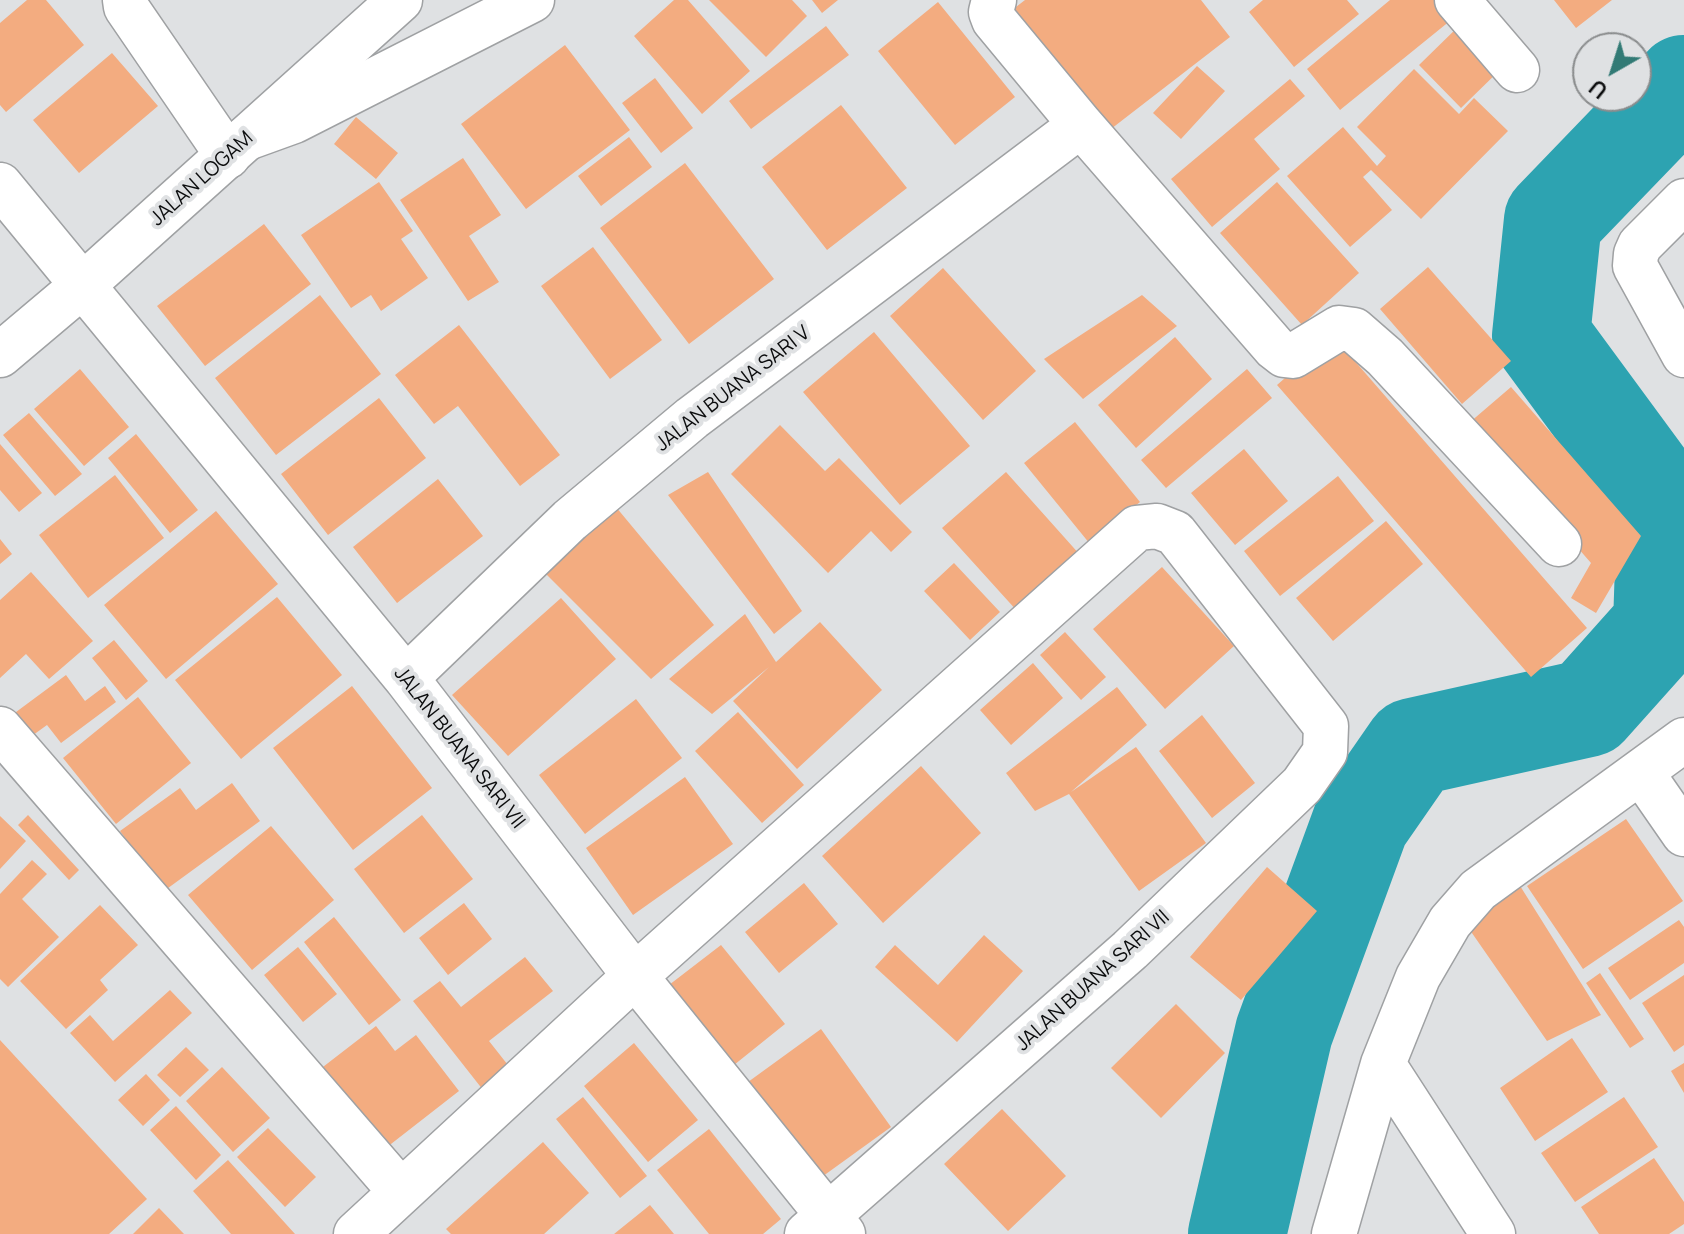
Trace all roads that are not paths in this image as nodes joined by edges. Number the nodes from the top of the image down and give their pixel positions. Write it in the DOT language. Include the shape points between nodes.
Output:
graph roads {
  1 [pos="125,0"];
  2 [pos="400,0"];
  3 [pos="532,0"];
  4 [pos="994,0"];
  5 [pos="1457,0"];
  6 [pos="1517,70"];
  7 [pos="1081,125"];
  8 [pos="237,147"];
  9 [pos="0,185"];
  10 [pos="1684,201"];
  11 [pos="83,285"];
  12 [pos="0,355"];
  13 [pos="1684,355"];
  14 [pos="1559,544"];
  15 [pos="406,678"];
  16 [pos="0,729"];
  17 [pos="1684,740"];
  18 [pos="1641,772"];
  19 [pos="1684,834"];
  20 [pos="635,976"];
  21 [pos="1383,1064"];
  22 [pos="401,1192"];
  23 [pos="826,1228"];
  24 [pos="356,1234"];
  25 [pos="1334,1234"];
  26 [pos="1493,1234"];
  1 -- 8 [label="street"];
  2 -- 8 [label="street, JALAN LOGAM"];
  3 -- 8 [label="street"];
  4 -- 7 [label="street" via="994,20"];
  5 -- 6 [label="street"];
  7 -- 14 [label="street" via="1275,348 1293,356 1339,328 1354,330"];
  7 -- 15 [label="street, JALAN BUANA SARI V" via="692,418 570,520"];
  8 -- 11 [label="street, JALAN LOGAM"];
  9 -- 11 [label="street, JALAN BUANA SARI VII"];
  10 -- 13 [label="street" via="1640,245 1635,266"];
  11 -- 12 [label="street, JALAN LOGAM"];
  11 -- 15 [label="street, JALAN BUANA SARI VII"];
  15 -- 20 [label="street, JALAN BUANA SARI VII"];
  16 -- 22 [label="street"];
  17 -- 18 [label="street"];
  18 -- 19 [label="street"];
  18 -- 21 [label="street" via="1478,890 1459,911 1418,977"];
  20 -- 22 [label="street"];
  20 -- 23 [label="street, JALAN BUANA SARI VII"];
  20 -- 23 [label="street, JALAN BUANA SARI VII" via="1137,528 1157,526 1175,533 1326,726 1325,752 1302,785"];
  21 -- 25 [label="street"];
  21 -- 26 [label="street"];
  22 -- 24 [label="street"];
}
